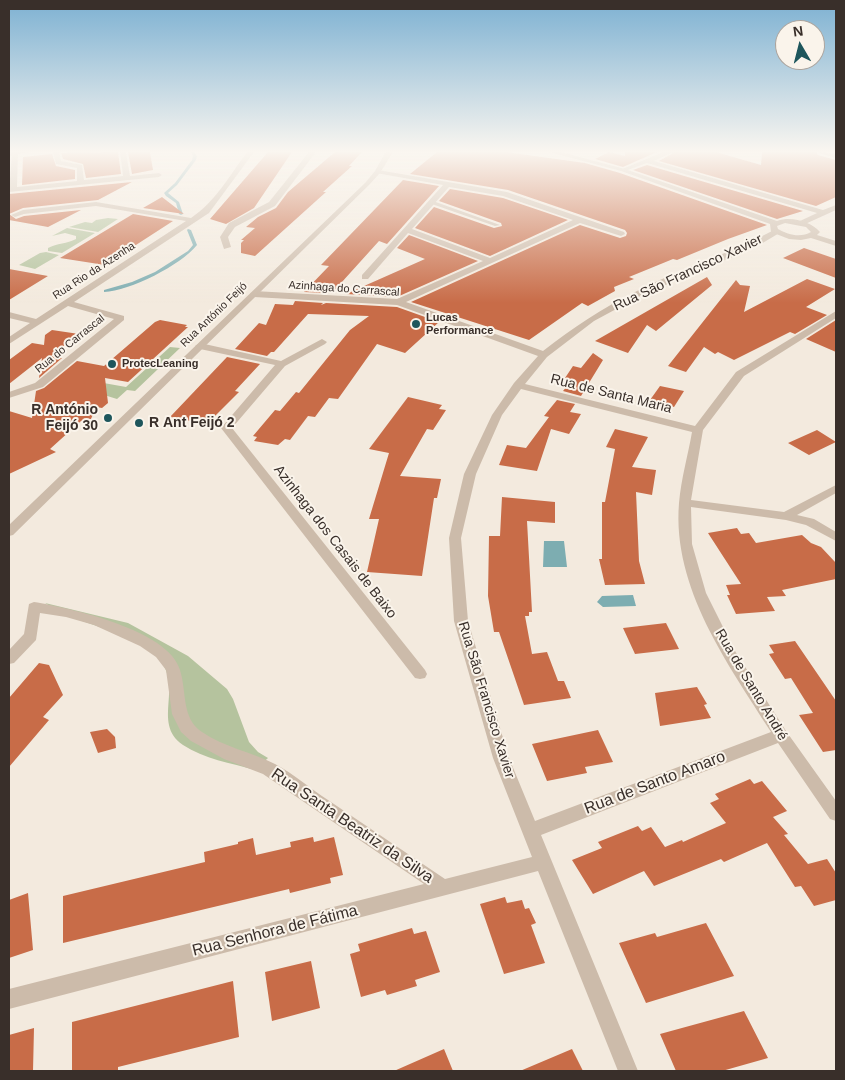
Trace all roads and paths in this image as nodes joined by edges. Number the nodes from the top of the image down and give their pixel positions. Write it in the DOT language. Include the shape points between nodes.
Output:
graph roads {
  1 [pos="215,202"];
  2 [pos="273,202"];
  3 [pos="347,202"];
  4 [pos="431,202"];
  5 [pos="432,202"];
  6 [pos="529,202"];
  7 [pos="708,202"];
  8 [pos="788,202"];
  9 [pos="836,207"];
  10 [pos="824,213"];
  11 [pos="15,215"];
  12 [pos="192,220"];
  13 [pos="580,220"];
  14 [pos="803,223"];
  15 [pos="497,225"];
  16 [pos="776,228"];
  17 [pos="407,230"];
  18 [pos="621,234"];
  19 [pos="812,236"];
  20 [pos="836,244"];
  21 [pos="227,247"];
  22 [pos="491,261"];
  23 [pos="365,277"];
  24 [pos="254,294"];
  25 [pos="398,302"];
  26 [pos="66,303"];
  27 [pos="836,314"];
  28 [pos="9,315"];
  29 [pos="37,322"];
  30 [pos="9,341"];
  31 [pos="322,342"];
  32 [pos="200,346"];
  33 [pos="544,355"];
  34 [pos="282,364"];
  35 [pos="518,385"];
  36 [pos="9,395"];
  37 [pos="698,430"];
  38 [pos="836,488"];
  39 [pos="685,503"];
  40 [pos="786,516"];
  41 [pos="9,532"];
  42 [pos="836,537"];
  43 [pos="9,659"];
  44 [pos="420,674"];
  45 [pos="781,735"];
  46 [pos="836,814"];
  47 [pos="530,831"];
  48 [pos="542,862"];
  49 [pos="444,888"];
  50 [pos="9,999"];
  51 [pos="628,1071"];
  1 -- 12 [label="street, Rua Rio da Azenha"];
  2 -- 21 [label="street" via="232,225 224,236"];
  3 -- 24 [label="street, Rua António Feijó"];
  4 -- 17 [label="street"];
  5 -- 15 [label="lane"];
  6 -- 13 [label="street"];
  7 -- 16 [label="street"];
  8 -- 10 [label="street"];
  9 -- 10 [label="street"];
  10 -- 14 [label="street"];
  11 -- 12 [label="street" via="96,204"];
  12 -- 26 [label="street, Rua Rio da Azenha"];
  13 -- 18 [label="street"];
  13 -- 22 [label="street"];
  14 -- 16 [label="street" via="785,221"];
  14 -- 19 [label="street" via="816,229"];
  16 -- 19 [label="street" via="794,237"];
  16 -- 33 [label="street, Rua São Francisco Xavier" via="753,245 641,292 591,319"];
  17 -- 22 [label="street"];
  17 -- 23 [label="street"];
  19 -- 20 [label="street"];
  22 -- 25 [label="street"];
  24 -- 25 [label="street, Azinhaga do Carrascal"];
  24 -- 32 [label="street, Rua António Feijó"];
  25 -- 33 [label="street, Azinhaga do Carrascal"];
  26 -- 29 [label="street, Rua Rio da Azenha"];
  26 -- 36 [label="street, Rua do Carrascal" via="121,318 39,385"];
  27 -- 37 [label="street, Rua de Santo André" via="740,374"];
  28 -- 29 [label="street"];
  29 -- 30 [label="street, Rua Rio da Azenha"];
  31 -- 34 [label="street"];
  32 -- 34 [label="street"];
  32 -- 41 [label="street, Rua António Feijó"];
  33 -- 35 [label="street, Rua São Francisco Xavier"];
  34 -- 44 [label="street, Azinhaga dos Casais de Baixo" via="226,428"];
  35 -- 37 [label="street, Rua de Santa Maria"];
  35 -- 47 [label="street, Rua São Francisco Xavier" via="497,415 470,474 455,538 461,621 501,758"];
  37 -- 39 [label="street, Rua de Santo André"];
  38 -- 40 [label="street"];
  39 -- 40 [label="street"];
  39 -- 45 [label="street, Rua de Santo André" via="686,544 699,593 729,653"];
  40 -- 42 [label="street" via="810,522"];
  43 -- 49 [label="street, Rua Santa Beatriz da Silva" via="31,636 34,606 99,622 145,642 161,653 173,669 180,714 186,728 230,754 269,769"];
  45 -- 46 [label="street, Rua de Santo André"];
  45 -- 47 [label="street, Rua de Santo Amaro"];
  47 -- 48 [label="street, Rua São Francisco Xavier"];
  48 -- 49 [label="street, Rua Senhora de Fátima"];
  48 -- 51 [label="street, Rua São Francisco Xavier"];
  49 -- 50 [label="street, Rua Senhora de Fátima"];
}
